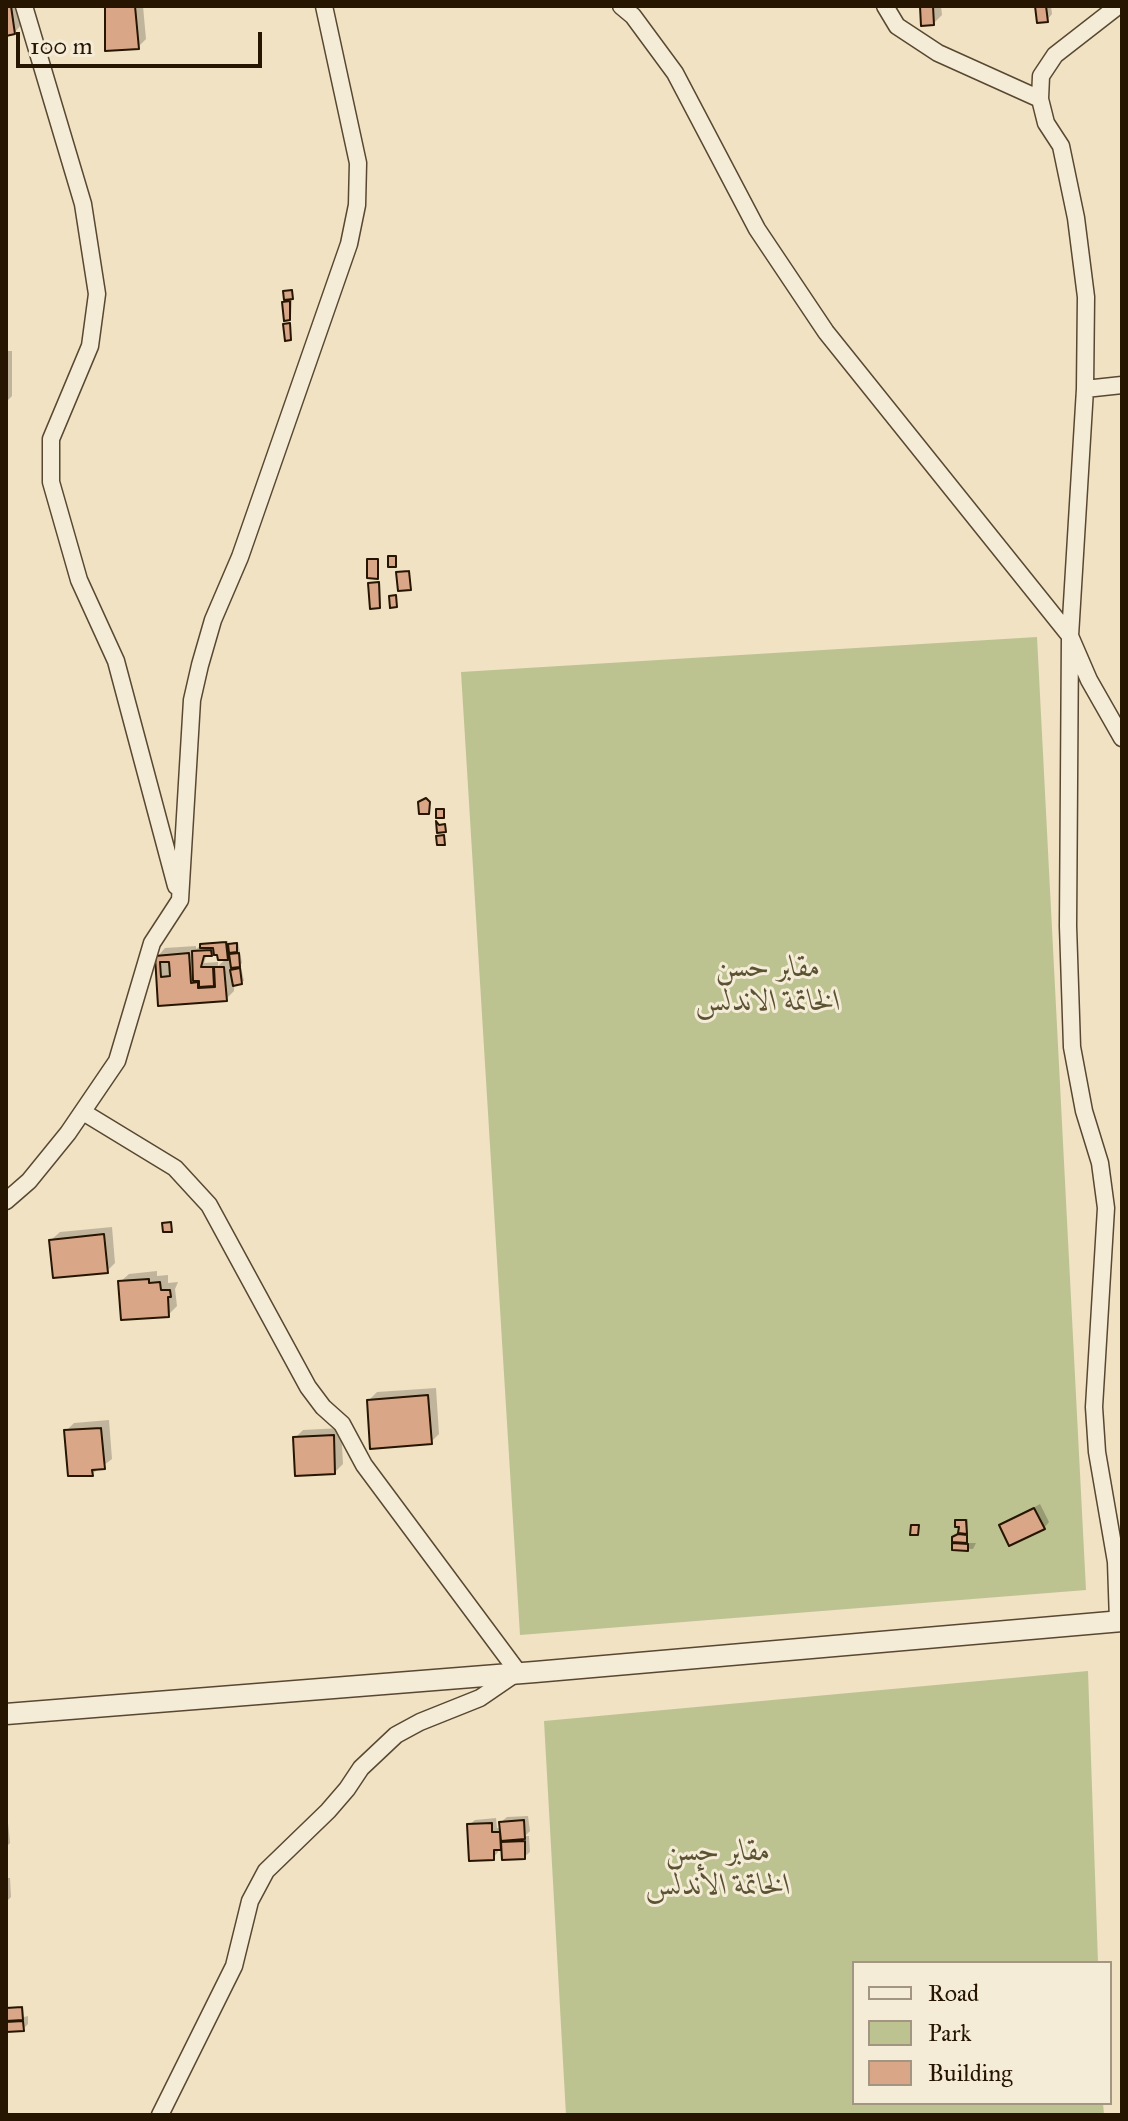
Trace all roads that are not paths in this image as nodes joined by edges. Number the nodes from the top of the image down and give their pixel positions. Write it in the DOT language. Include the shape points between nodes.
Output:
graph roads {
  1 [pos="24,6"];
  2 [pos="324,6"];
  3 [pos="621,6"];
  4 [pos="885,6"];
  5 [pos="1118,6"];
  6 [pos="1040,99"];
  7 [pos="1122,385"];
  8 [pos="1085,389"];
  9 [pos="1070,636"];
  10 [pos="1122,738"];
  11 [pos="180,900"];
  12 [pos="83,1112"];
  13 [pos="6,1201"];
  14 [pos="1119,1562"];
  15 [pos="1120,1621"];
  16 [pos="518,1672"];
  17 [pos="6,1714"];
  18 [pos="160,2115"];
  1 -- 11 [label="street" via="83,204 97,294 90,346 51,439 51,482 79,580 116,661"];
  2 -- 11 [label="street" via="358,163 357,205 349,244 200,665 192,700"];
  3 -- 9 [label="street" via="675,73 757,229 826,332"];
  4 -- 6 [label="street" via="897,26 938,53"];
  5 -- 6 [label="street" via="1055,55 1041,76"];
  6 -- 8 [label="street" via="1046,123 1061,146 1076,218 1086,297"];
  7 -- 8 [label="street"];
  8 -- 9 [label="street"];
  9 -- 10 [label="street"];
  9 -- 14 [label="street" via="1072,1047 1106,1208 1094,1407 1097,1452"];
  11 -- 12 [label="street" via="152,943 117,1061"];
  12 -- 13 [label="street" via="29,1181"];
  12 -- 16 [label="street" via="175,1168 209,1205 308,1387 342,1424 364,1465"];
  14 -- 15 [label="street"];
  15 -- 16 [label="street"];
  16 -- 17 [label="street"];
  16 -- 18 [label="street" via="480,1698 396,1735 266,1871 250,1901 234,1966"];
}
